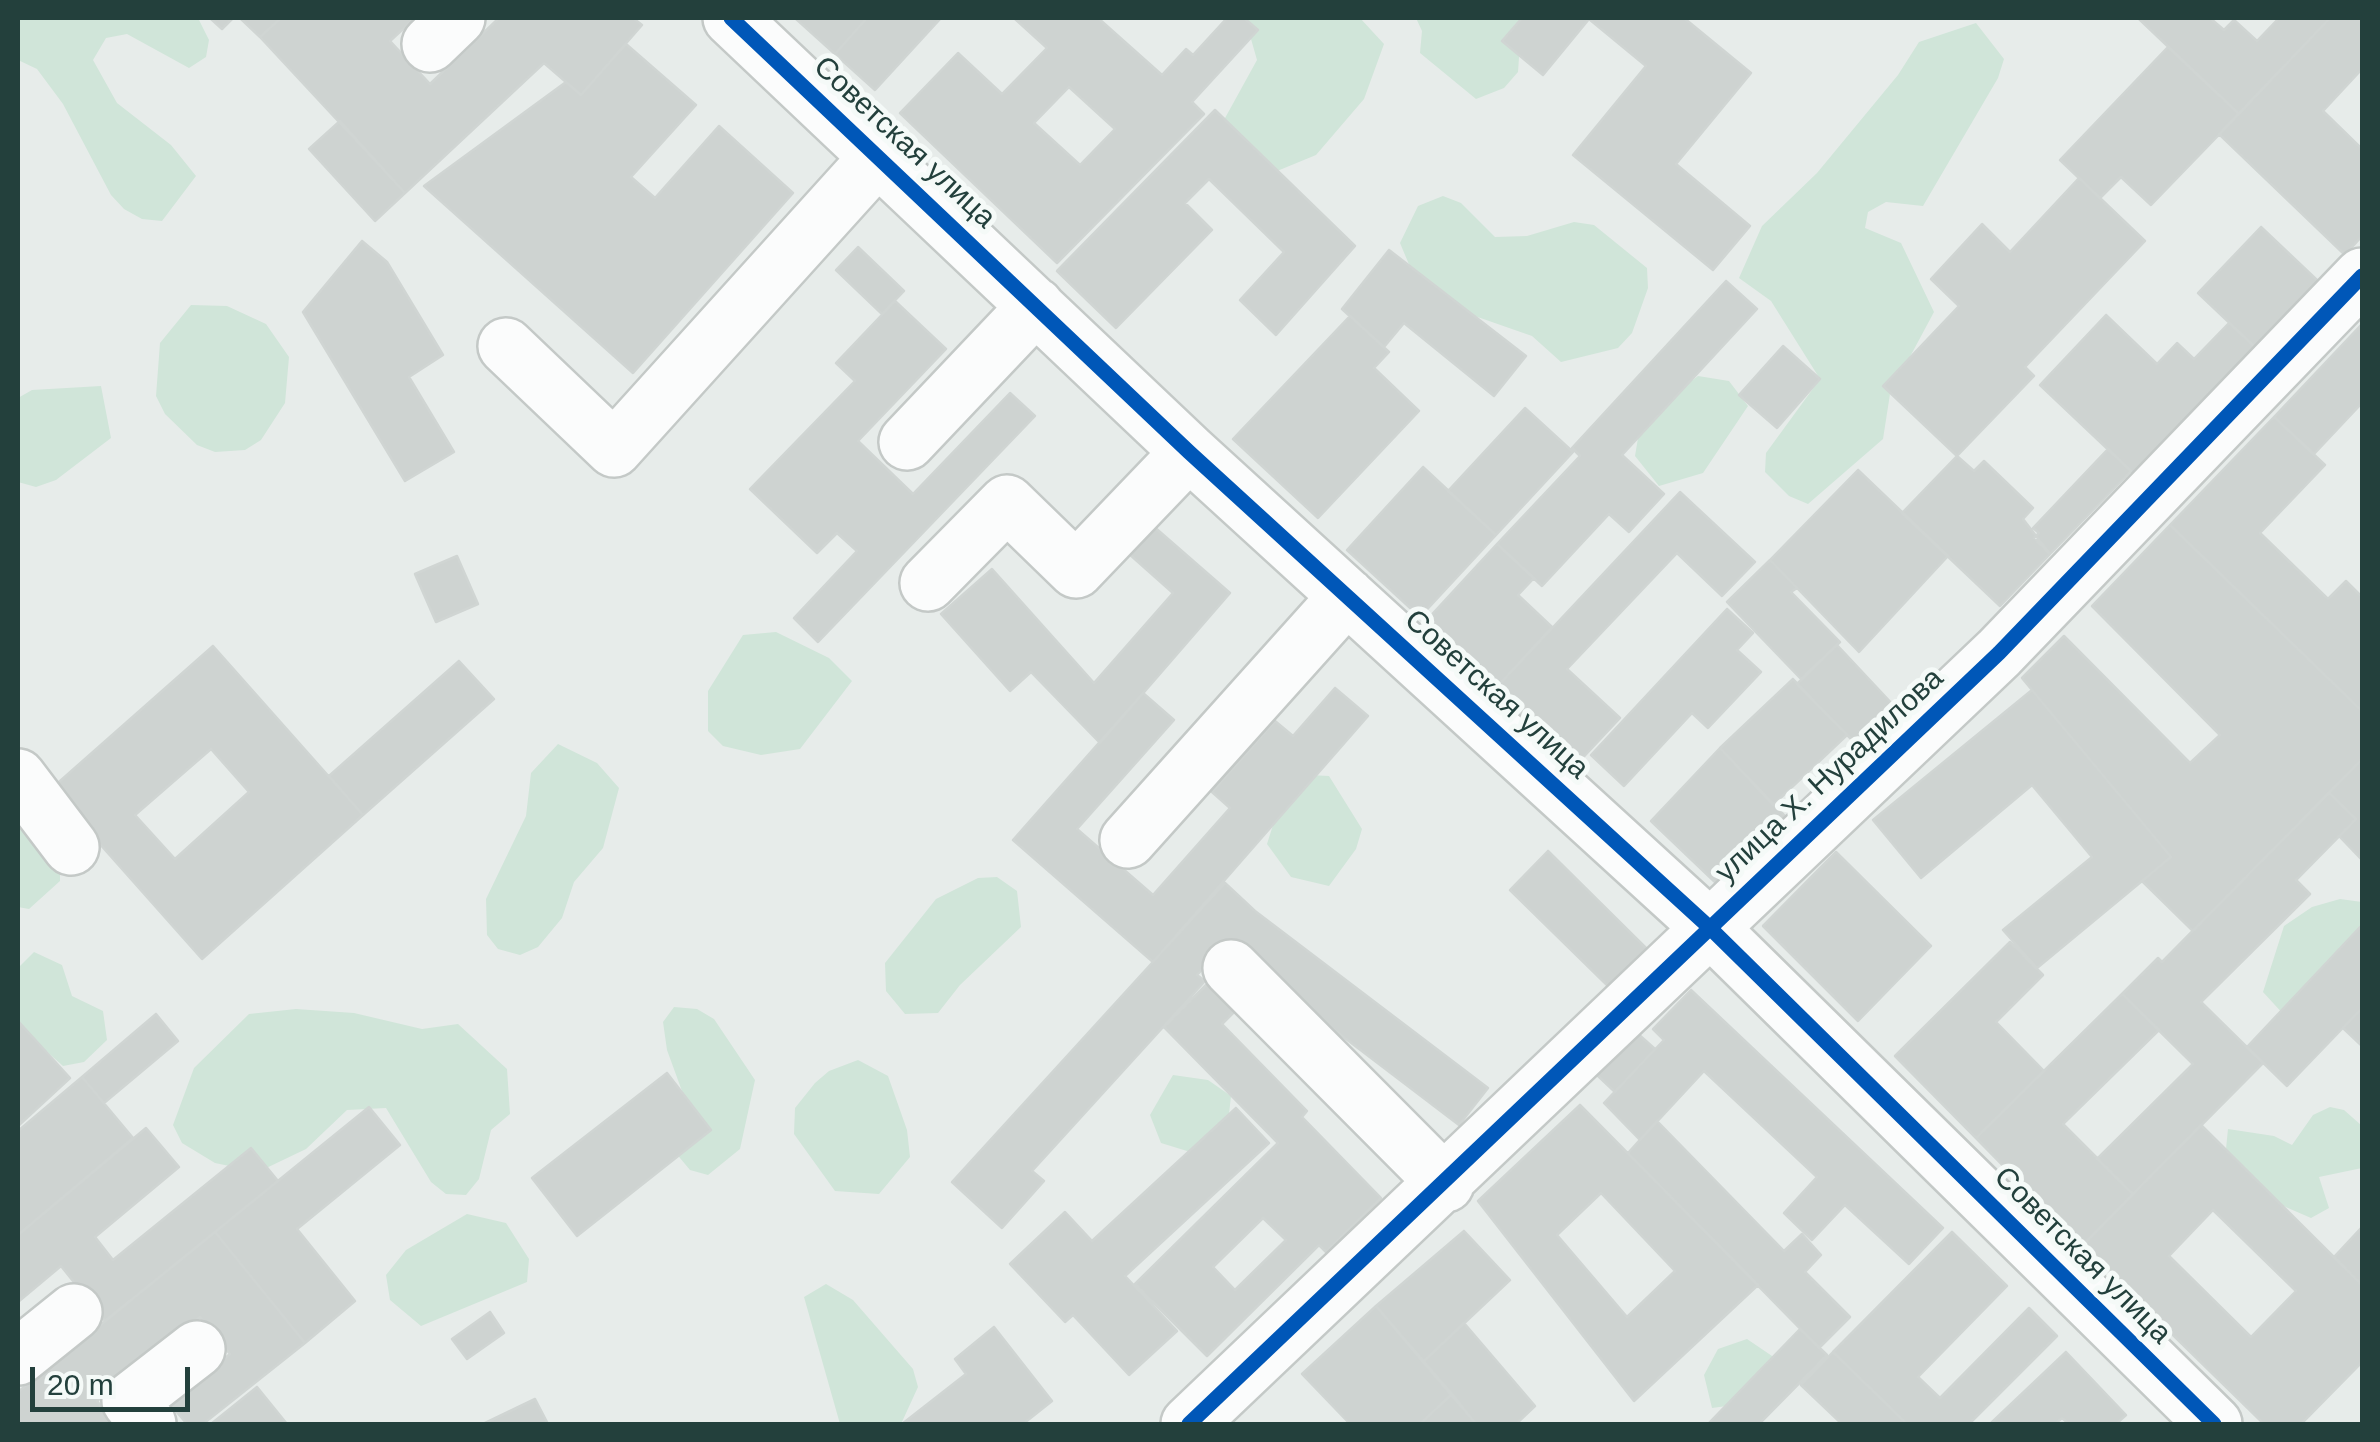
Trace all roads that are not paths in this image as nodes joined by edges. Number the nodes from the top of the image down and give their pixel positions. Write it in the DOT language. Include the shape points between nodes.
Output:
graph roads {
  1 [pos="731,18"];
  2 [pos="878,158"];
  3 [pos="2362,276"];
  4 [pos="1036,306"];
  5 [pos="506,346"];
  6 [pos="907,442"];
  7 [pos="1189,452"];
  8 [pos="928,583"];
  9 [pos="1347,596"];
  10 [pos="21,788"];
  11 [pos="1128,840"];
  12 [pos="71,847"];
  13 [pos="1709,928"];
  14 [pos="1232,968"];
  15 [pos="1446,1184"];
  16 [pos="74,1312"];
  17 [pos="197,1349"];
  18 [pos="18,1357"];
  19 [pos="148,1424"];
  20 [pos="1189,1424"];
  21 [pos="2214,1424"];
  1 -- 2 [label="street, Советская улица"];
  2 -- 4 [label="street, Советская улица"];
  2 -- 5 [label="street" via="614,450"];
  3 -- 13 [label="street, улица Х. Нурадилова" via="1999,653"];
  4 -- 6 [label="street"];
  4 -- 7 [label="street, Советская улица"];
  7 -- 8 [label="street" via="1076,570 1007,503"];
  7 -- 9 [label="street, Советская улица"];
  9 -- 11 [label="street"];
  9 -- 13 [label="street, Советская улица"];
  10 -- 12 [label="street"];
  13 -- 15 [label="street, улица Х. Нурадилова"];
  13 -- 21 [label="street, Советская улица"];
  14 -- 15 [label="street"];
  15 -- 20 [label="street, улица Х. Нурадилова"];
  16 -- 18 [label="street"];
  17 -- 19 [label="street" via="130,1401"];
}
